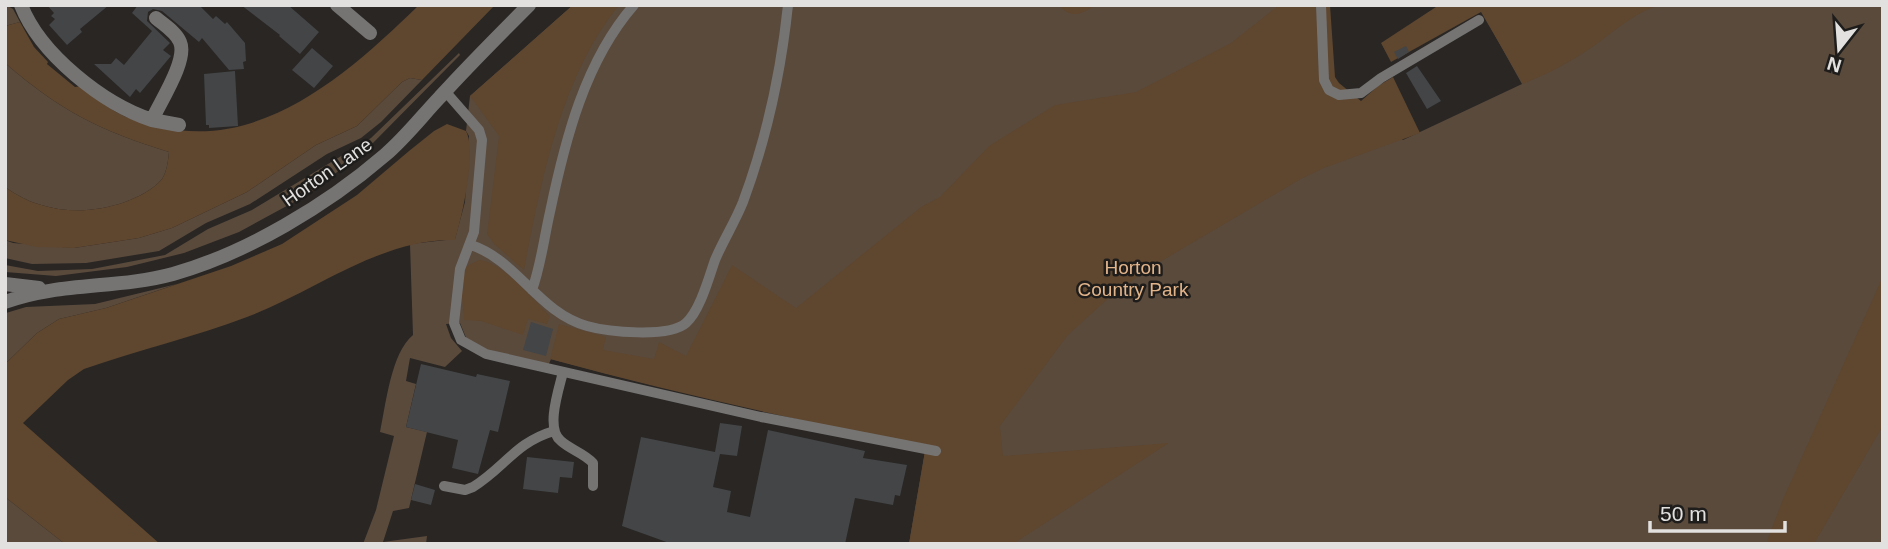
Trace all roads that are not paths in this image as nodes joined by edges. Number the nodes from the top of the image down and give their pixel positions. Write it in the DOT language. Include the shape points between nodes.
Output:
graph roads {
  1 [pos="21,5"];
  2 [pos="337,5"];
  3 [pos="529,5"];
  4 [pos="634,5"];
  5 [pos="788,5"];
  6 [pos="1321,5"];
  7 [pos="156,18"];
  8 [pos="1479,20"];
  9 [pos="370,33"];
  10 [pos="445,91"];
  11 [pos="152,120"];
  12 [pos="179,125"];
  13 [pos="471,244"];
  14 [pos="5,284"];
  15 [pos="55,289"];
  16 [pos="532,290"];
  17 [pos="5,302"];
  18 [pos="563,372"];
  19 [pos="554,431"];
  20 [pos="936,451"];
  21 [pos="444,486"];
  22 [pos="593,486"];
  1 -- 11 [label="street" via="36,34 58,58 108,99"];
  2 -- 9 [label="street"];
  3 -- 10 [label="street, Horton Lane"];
  4 -- 16 [label="lane" via="601,55 576,112"];
  5 -- 16 [label="lane" via="771,110 742,203 686,323 653,332 595,328 566,317"];
  6 -- 8 [label="lane" via="1324,80 1329,90 1339,95 1361,93"];
  7 -- 11 [label="street" via="177,36 182,52"];
  10 -- 13 [label="lane" via="481,134"];
  10 -- 15 [label="street, Horton Lane" via="387,154 331,198 284,226 173,274"];
  11 -- 12 [label="street"];
  13 -- 16 [label="lane" via="497,257"];
  13 -- 18 [label="lane" via="458,275 454,323 458,337 486,354"];
  14 -- 15 [label="street, Horton Lane"];
  15 -- 17 [label="street, Horton Lane"];
  18 -- 19 [label="lane"];
  18 -- 20 [label="lane"];
  19 -- 21 [label="lane" via="516,450 473,487"];
  19 -- 22 [label="lane" via="559,440 593,463"];
}
